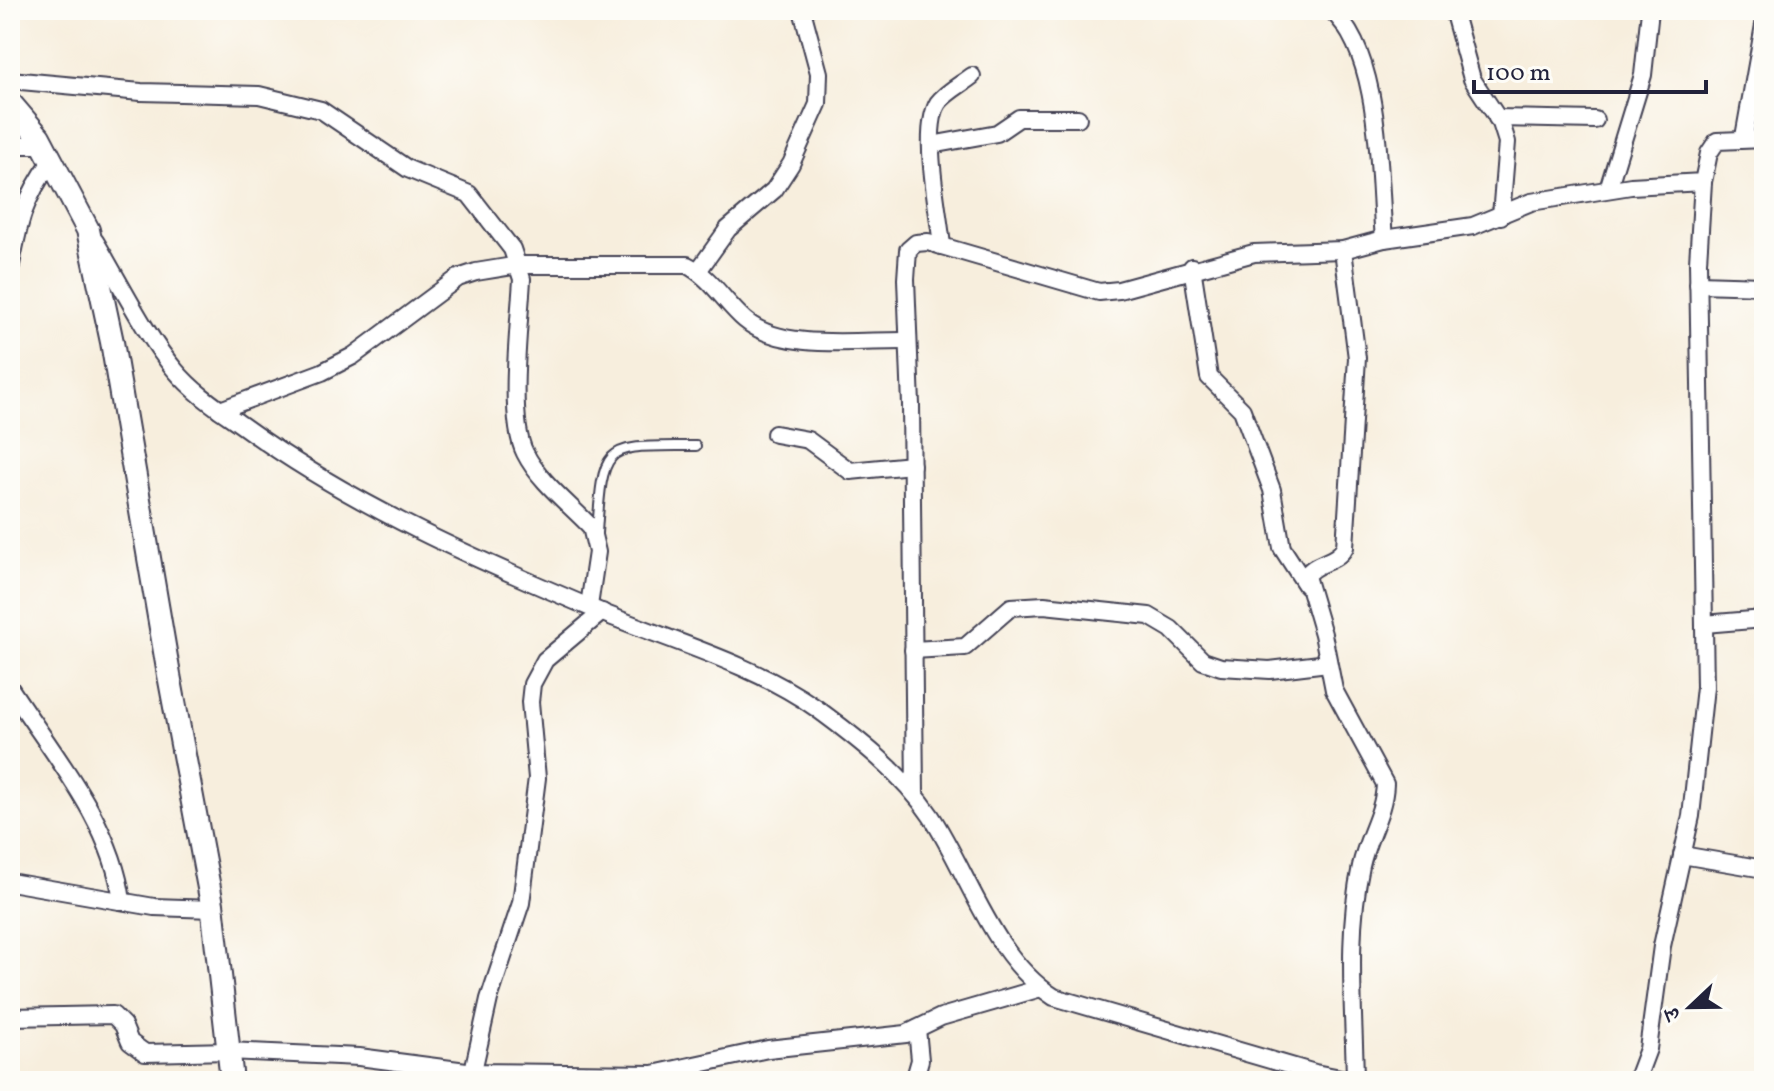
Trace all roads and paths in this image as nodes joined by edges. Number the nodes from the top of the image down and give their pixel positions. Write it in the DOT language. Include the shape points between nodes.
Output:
graph roads {
  1 [pos="802,10"];
  2 [pos="1331,10"];
  3 [pos="1453,10"];
  4 [pos="1650,10"];
  5 [pos="1348,17"];
  6 [pos="1764,25"];
  7 [pos="972,76"];
  8 [pos="10,80"];
  9 [pos="10,103"];
  10 [pos="1078,118"];
  11 [pos="1497,118"];
  12 [pos="1595,120"];
  13 [pos="1744,137"];
  14 [pos="1764,139"];
  15 [pos="10,145"];
  16 [pos="931,145"];
  17 [pos="48,152"];
  18 [pos="1703,182"];
  19 [pos="1608,189"];
  20 [pos="1501,216"];
  21 [pos="88,230"];
  22 [pos="1384,239"];
  23 [pos="942,246"];
  24 [pos="1343,250"];
  25 [pos="519,265"];
  26 [pos="1192,267"];
  27 [pos="10,270"];
  28 [pos="698,271"];
  29 [pos="1698,284"];
  30 [pos="1764,286"];
  31 [pos="908,341"];
  32 [pos="220,410"];
  33 [pos="775,434"];
  34 [pos="696,446"];
  35 [pos="912,465"];
  36 [pos="596,538"];
  37 [pos="1306,585"];
  38 [pos="595,609"];
  39 [pos="1764,619"];
  40 [pos="1704,624"];
  41 [pos="913,650"];
  42 [pos="1328,663"];
  43 [pos="10,688"];
  44 [pos="915,794"];
  45 [pos="1682,855"];
  46 [pos="1764,869"];
  47 [pos="10,882"];
  48 [pos="122,901"];
  49 [pos="213,909"];
  50 [pos="1041,988"];
  51 [pos="10,1017"];
  52 [pos="917,1029"];
  53 [pos="229,1051"];
  54 [pos="472,1076"];
  55 [pos="232,1081"];
  56 [pos="914,1081"];
  57 [pos="1355,1081"];
  58 [pos="1636,1081"];
  1 -- 28 [label="street" via="819,73 818,104 774,190 728,229"];
  2 -- 5 [label="street"];
  3 -- 11 [label="street" via="1472,79"];
  4 -- 19 [label="street" via="1643,75"];
  5 -- 22 [label="street" via="1370,86"];
  6 -- 13 [label="street"];
  7 -- 16 [label="street" via="936,106"];
  8 -- 25 [label="street" via="141,92 259,95 321,110 408,169 469,194 489,215"];
  9 -- 17 [label="street"];
  10 -- 16 [label="street" via="1019,118 997,133"];
  11 -- 12 [label="street"];
  11 -- 20 [label="street" via="1507,142"];
  13 -- 14 [label="street"];
  13 -- 18 [label="street" via="1712,146"];
  15 -- 17 [label="street"];
  16 -- 23 [label="street"];
  17 -- 21 [label="street"];
  17 -- 27 [label="street" via="21,212"];
  18 -- 19 [label="street"];
  18 -- 29 [label="street"];
  19 -- 20 [label="street" via="1531,202"];
  20 -- 22 [label="street" via="1473,226"];
  21 -- 32 [label="street" via="174,370"];
  21 -- 49 [label="street"];
  22 -- 24 [label="street"];
  23 -- 26 [label="street" via="1099,292"];
  23 -- 31 [label="street" via="916,243 908,250"];
  24 -- 26 [label="street" via="1254,253"];
  24 -- 37 [label="street" via="1357,358 1345,547 1336,558 1309,571"];
  25 -- 28 [label="street" via="674,264"];
  25 -- 32 [label="street" via="458,278 353,356"];
  25 -- 36 [label="street" via="518,431 523,451"];
  26 -- 37 [label="street" via="1209,377 1242,410 1272,490 1278,537"];
  28 -- 31 [label="street" via="746,321 776,338"];
  29 -- 30 [label="street"];
  29 -- 40 [label="street"];
  31 -- 35 [label="street"];
  32 -- 38 [label="street" via="341,491"];
  33 -- 35 [label="street" via="808,440 850,471"];
  34 -- 36 [label="lane" via="613,452 600,480"];
  35 -- 41 [label="street"];
  36 -- 38 [label="street"];
  37 -- 42 [label="street"];
  38 -- 44 [label="street" via="786,691 815,708"];
  38 -- 54 [label="street" via="545,660 532,684 537,778 521,903 489,999"];
  39 -- 40 [label="street"];
  40 -- 45 [label="street" via="1705,687"];
  41 -- 42 [label="street" via="965,647 1011,607 1044,605 1149,616 1171,629 1192,653 1221,667 1270,670"];
  41 -- 44 [label="street"];
  42 -- 57 [label="street" via="1334,690 1385,784 1361,865 1354,914"];
  43 -- 48 [label="street" via="92,815 114,860"];
  44 -- 50 [label="street" via="1009,956"];
  45 -- 46 [label="street"];
  45 -- 58 [label="street" via="1648,1049"];
  47 -- 48 [label="street"];
  48 -- 49 [label="street"];
  49 -- 53 [label="street"];
  50 -- 52 [label="street"];
  50 -- 57 [label="street" via="1054,997"];
  51 -- 53 [label="street" via="113,1015 139,1051"];
  52 -- 54 [label="street" via="873,1039 768,1049 653,1074"];
  52 -- 56 [label="street" via="920,1060"];
  53 -- 54 [label="street" via="359,1057"];
  53 -- 55 [label="street"];
}
